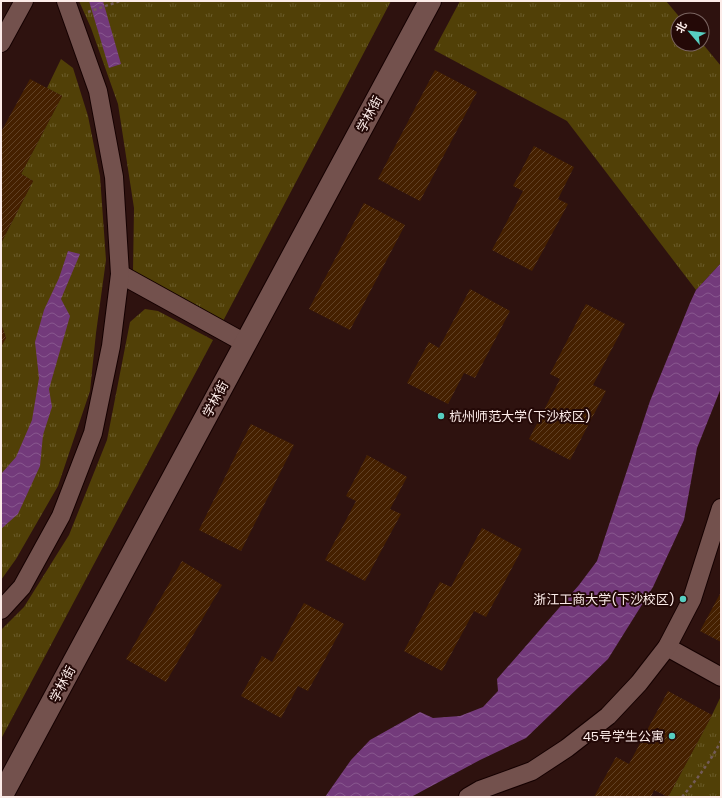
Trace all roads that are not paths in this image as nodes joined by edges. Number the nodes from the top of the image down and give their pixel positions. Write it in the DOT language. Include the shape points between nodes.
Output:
graph roads {
  1 [pos="24,1"];
  2 [pos="66,1"];
  3 [pos="430,1"];
  4 [pos="1,43"];
  5 [pos="120,274"];
  6 [pos="246,343"];
  7 [pos="721,508"];
  8 [pos="1,610"];
  9 [pos="666,647"];
  10 [pos="721,677"];
  11 [pos="1,797"];
  12 [pos="468,797"];
  1 -- 4 [label="street"];
  2 -- 5 [label="street" via="98,91 114,177"];
  3 -- 6 [label="main road, 学林街"];
  5 -- 6 [label="street"];
  5 -- 8 [label="street" via="111,346 93,433 61,516 22,587"];
  6 -- 11 [label="main road, 学林街"];
  7 -- 9 [label="street" via="692,599"];
  9 -- 10 [label="street"];
  9 -- 12 [label="street" via="639,683 608,716 567,748 532,771"];
}
